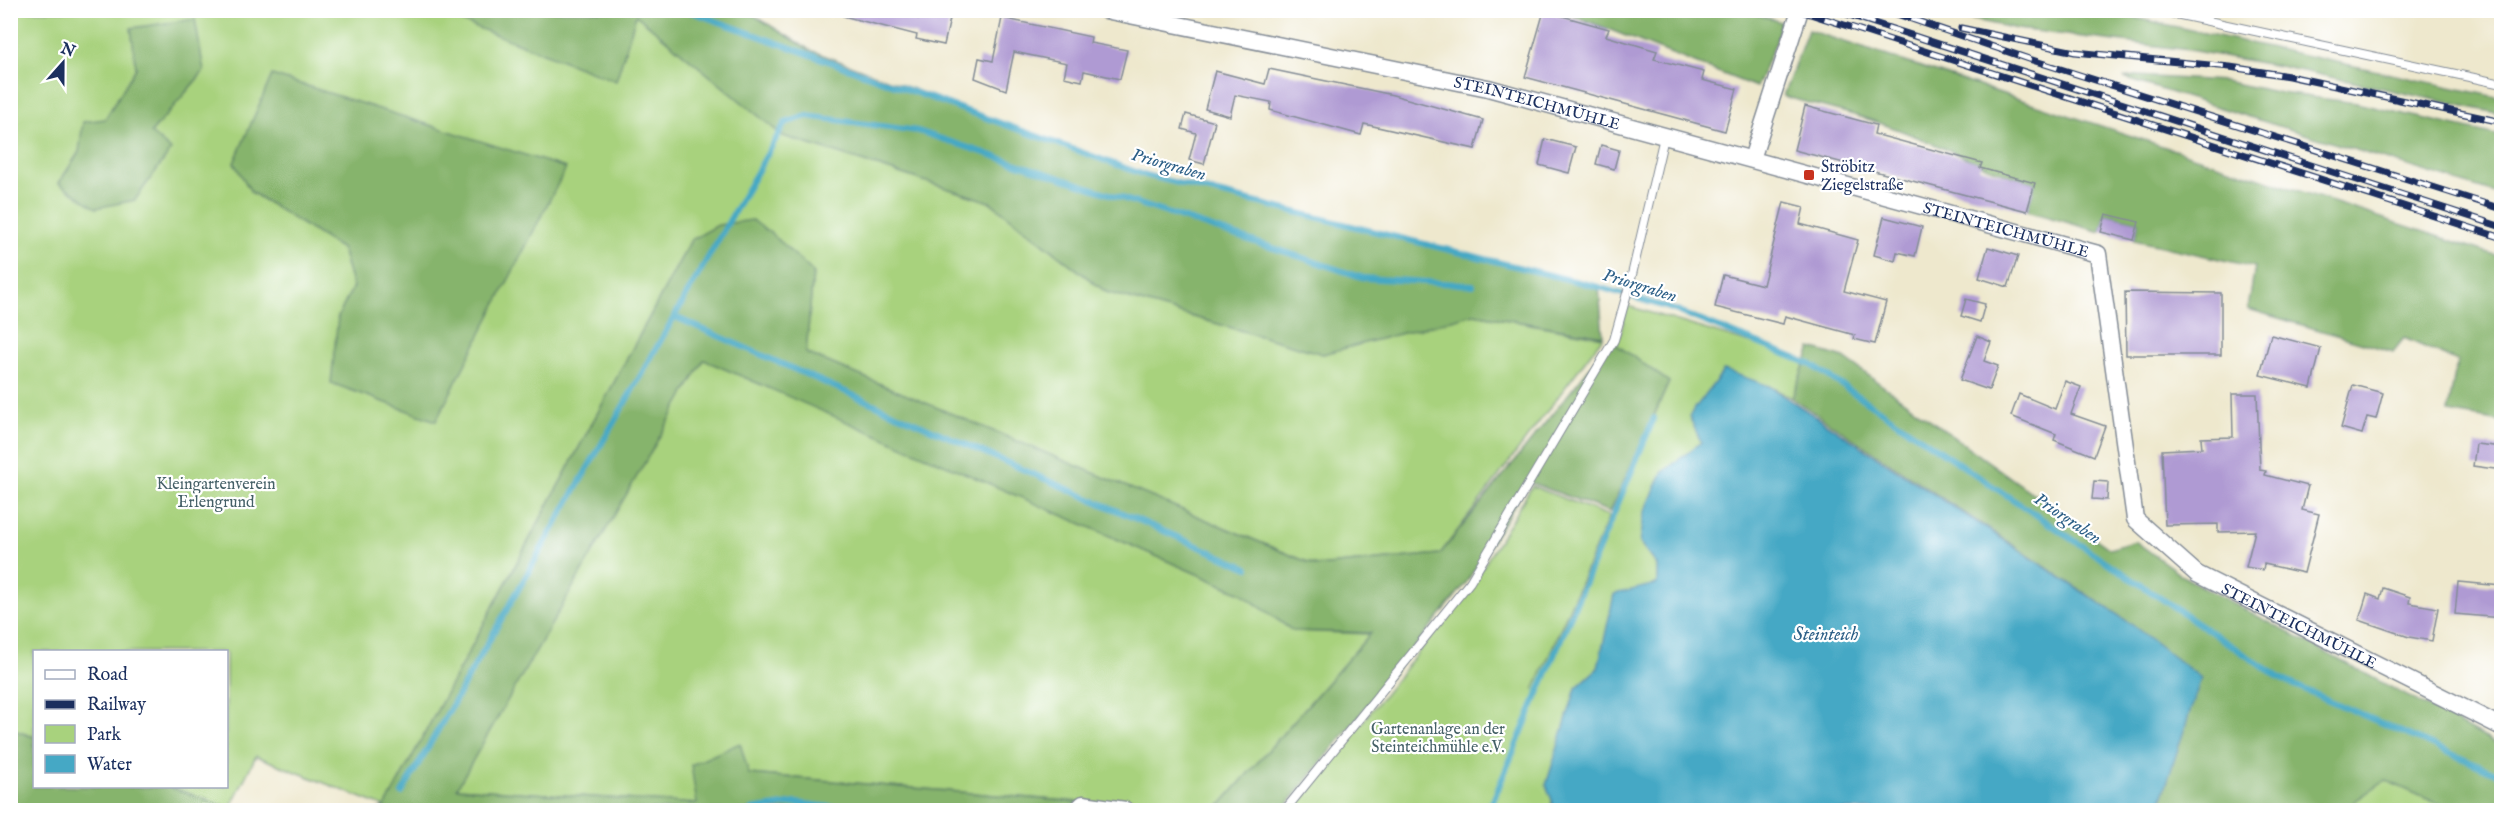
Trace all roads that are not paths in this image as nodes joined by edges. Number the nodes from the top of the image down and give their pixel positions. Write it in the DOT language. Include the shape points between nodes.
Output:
graph roads {
  1 [pos="1105,10"];
  2 [pos="1800,10"];
  3 [pos="2157,10"];
  4 [pos="2502,84"];
  5 [pos="1664,137"];
  6 [pos="1752,159"];
  7 [pos="2502,727"];
  8 [pos="1077,810"];
  9 [pos="1125,810"];
  10 [pos="1285,810"];
  1 -- 5 [label="street, STEINTEICHMÜHLE" via="1488,88"];
  2 -- 6 [label="street"];
  3 -- 4 [label="lane"];
  5 -- 6 [label="street, STEINTEICHMÜHLE"];
  5 -- 10 [label="lane" via="1614,340 1470,582"];
  6 -- 7 [label="street, STEINTEICHMÜHLE" via="2098,254 2135,519 2197,573"];
  8 -- 9 [label="street" via="1083,804"];
}
